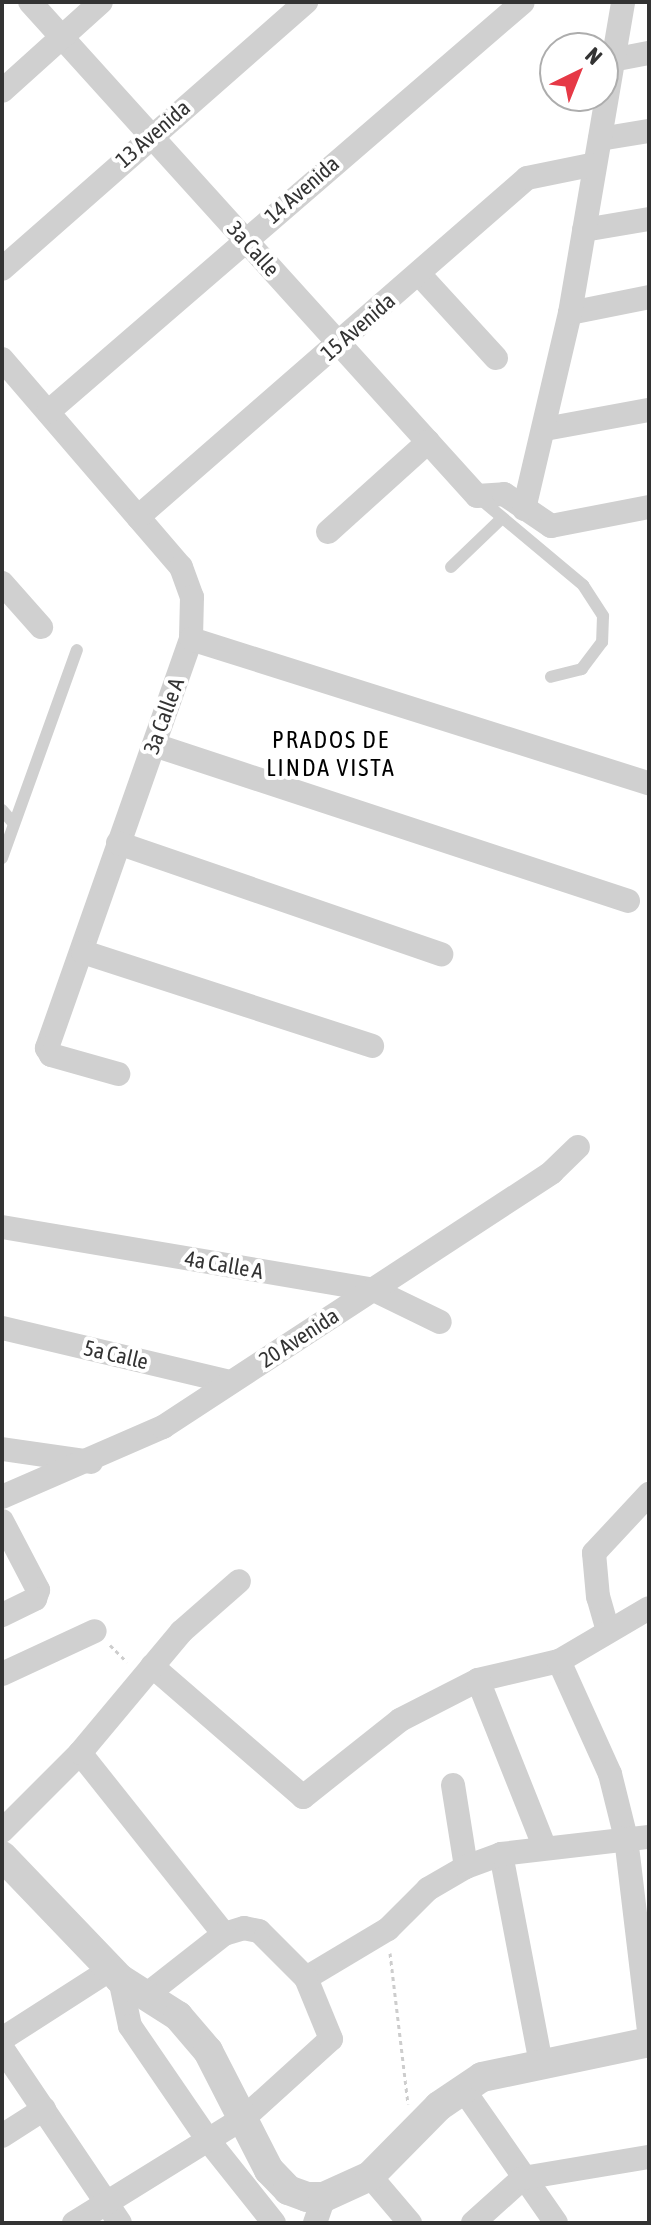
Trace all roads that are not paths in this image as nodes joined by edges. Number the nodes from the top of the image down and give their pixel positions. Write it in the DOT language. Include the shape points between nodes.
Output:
graph roads {
  1 [pos="30,2"];
  2 [pos="101,2"];
  3 [pos="306,2"];
  4 [pos="523,2"];
  5 [pos="623,2"];
  6 [pos="617,32"];
  7 [pos="61,38"];
  8 [pos="649,53"];
  9 [pos="619,59"];
  10 [pos="2,91"];
  11 [pos="604,112"];
  12 [pos="649,131"];
  13 [pos="150,137"];
  14 [pos="600,139"];
  15 [pos="591,165"];
  16 [pos="649,219"];
  17 [pos="584,230"];
  18 [pos="245,239"];
  19 [pos="2,269"];
  20 [pos="419,274"];
  21 [pos="649,297"];
  22 [pos="570,313"];
  23 [pos="339,344"];
  24 [pos="496,358"];
  25 [pos="2,359"];
  26 [pos="649,410"];
  27 [pos="48,412"];
  28 [pos="545,429"];
  29 [pos="428,442"];
  30 [pos="477,496"];
  31 [pos="649,507"];
  32 [pos="524,509"];
  33 [pos="138,517"];
  34 [pos="501,519"];
  35 [pos="328,532"];
  36 [pos="451,567"];
  37 [pos="2,583"];
  38 [pos="41,627"];
  39 [pos="191,639"];
  40 [pos="77,650"];
  41 [pos="551,677"];
  42 [pos="154,745"];
  43 [pos="649,783"];
  44 [pos="2,810"];
  45 [pos="14,824"];
  46 [pos="118,843"];
  47 [pos="2,858"];
  48 [pos="628,901"];
  49 [pos="83,952"];
  50 [pos="441,954"];
  51 [pos="372,1046"];
  52 [pos="118,1074"];
  53 [pos="578,1147"];
  54 [pos="3,1230"];
  55 [pos="374,1290"];
  56 [pos="440,1322"];
  57 [pos="2,1328"];
  58 [pos="230,1382"];
  59 [pos="2,1449"];
  60 [pos="91,1462"];
  61 [pos="649,1494"];
  62 [pos="2,1497"];
  63 [pos="2,1521"];
  64 [pos="239,1581"];
  65 [pos="649,1608"];
  66 [pos="2,1615"];
  67 [pos="95,1631"];
  68 [pos="608,1631"];
  69 [pos="559,1661"];
  70 [pos="148,1672"];
  71 [pos="2,1674"];
  72 [pos="478,1680"];
  73 [pos="80,1753"];
  74 [pos="453,1785"];
  75 [pos="2,1831"];
  76 [pos="638,1838"];
  77 [pos="545,1848"];
  78 [pos="501,1854"];
  79 [pos="2,1856"];
  80 [pos="466,1867"];
  81 [pos="224,1934"];
  82 [pos="306,1978"];
  83 [pos="126,1981"];
  84 [pos="649,2030"];
  85 [pos="2,2039"];
  86 [pos="649,2042"];
  87 [pos="2,2048"];
  88 [pos="541,2064"];
  89 [pos="463,2089"];
  90 [pos="44,2109"];
  91 [pos="245,2117"];
  92 [pos="2,2136"];
  93 [pos="208,2140"];
  94 [pos="649,2157"];
  95 [pos="370,2176"];
  96 [pos="523,2178"];
  97 [pos="319,2210"];
  98 [pos="114,2213"];
  99 [pos="74,2223"];
  100 [pos="274,2223"];
  101 [pos="410,2223"];
  102 [pos="473,2223"];
  103 [pos="556,2223"];
  1 -- 7 [label="street, 3a Calle"];
  2 -- 7 [label="street"];
  3 -- 13 [label="street, 13 Avenida"];
  4 -- 18 [label="street, 14 Avenida"];
  5 -- 6 [label="street"];
  7 -- 10 [label="street"];
  7 -- 13 [label="street, 3a Calle"];
  8 -- 9 [label="street"];
  11 -- 14 [label="street"];
  12 -- 14 [label="street"];
  13 -- 18 [label="street, 3a Calle"];
  13 -- 19 [label="street, 13 Avenida"];
  14 -- 15 [label="street"];
  15 -- 17 [label="street"];
  15 -- 20 [label="street, 15 Avenida" via="527,178"];
  16 -- 17 [label="street"];
  17 -- 22 [label="street"];
  18 -- 23 [label="street, 3a Calle"];
  18 -- 27 [label="street, 14 Avenida"];
  20 -- 23 [label="street, 15 Avenida"];
  20 -- 24 [label="street"];
  21 -- 22 [label="street"];
  22 -- 28 [label="street"];
  23 -- 29 [label="street, 3a Calle"];
  23 -- 33 [label="street, 15 Avenida"];
  25 -- 27 [label="street, 3a Calle A"];
  26 -- 28 [label="street"];
  27 -- 33 [label="street, 3a Calle A"];
  28 -- 32 [label="street"];
  29 -- 30 [label="street, 3a Calle"];
  29 -- 35 [label="street"];
  30 -- 32 [label="street" via="504,494"];
  30 -- 34 [label="lane"];
  31 -- 32 [label="street" via="551,526"];
  33 -- 39 [label="street, 3a Calle A" via="181,567 192,597"];
  34 -- 36 [label="lane"];
  34 -- 41 [label="lane" via="583,585 603,616 602,642 582,669"];
  37 -- 38 [label="street"];
  39 -- 42 [label="street, 3a Calle A"];
  39 -- 43 [label="street"];
  40 -- 45 [label="lane"];
  42 -- 46 [label="street, 3a Calle A"];
  42 -- 48 [label="street"];
  44 -- 45 [label="lane"];
  45 -- 47 [label="lane"];
  46 -- 49 [label="street, 3a Calle A"];
  46 -- 50 [label="street"];
  49 -- 51 [label="street"];
  49 -- 52 [label="street, 3a Calle A" via="47,1048 51,1055"];
  53 -- 55 [label="street, 20 Avenida" via="552,1172"];
  54 -- 55 [label="street, 4a Calle A"];
  55 -- 56 [label="street, 4a Calle A"];
  55 -- 58 [label="street, 20 Avenida"];
  57 -- 58 [label="street, 5a Calle"];
  58 -- 60 [label="street, 20 Avenida" via="163,1427"];
  59 -- 60 [label="street"];
  60 -- 62 [label="street, 20 Avenida"];
  61 -- 68 [label="street" via="594,1553"];
  63 -- 66 [label="street" via="38,1590 35,1599"];
  64 -- 70 [label="street" via="181,1632"];
  65 -- 68 [label="street"];
  67 -- 71 [label="street"];
  68 -- 69 [label="street"];
  69 -- 72 [label="street"];
  69 -- 76 [label="street"];
  70 -- 72 [label="street" via="303,1797 400,1720"];
  70 -- 73 [label="street"];
  72 -- 77 [label="street"];
  73 -- 75 [label="street"];
  73 -- 81 [label="street"];
  74 -- 80 [label="street"];
  76 -- 77 [label="street"];
  76 -- 84 [label="street"];
  77 -- 78 [label="street"];
  78 -- 80 [label="street"];
  78 -- 88 [label="street"];
  79 -- 83 [label="street"];
  80 -- 82 [label="street" via="428,1889 388,1929"];
  81 -- 82 [label="street" via="244,1928 259,1931"];
  81 -- 83 [label="street"];
  82 -- 91 [label="street" via="331,2039"];
  83 -- 85 [label="street"];
  83 -- 91 [label="street" via="178,2016 208,2051"];
  83 -- 93 [label="street" via="130,2026"];
  86 -- 88 [label="street"];
  87 -- 90 [label="street"];
  88 -- 89 [label="street" via="482,2077"];
  89 -- 95 [label="street"];
  89 -- 96 [label="street"];
  90 -- 92 [label="street"];
  90 -- 98 [label="street"];
  91 -- 93 [label="street"];
  91 -- 97 [label="street" via="269,2170"];
  93 -- 98 [label="street"];
  93 -- 100 [label="street"];
  94 -- 96 [label="street"];
  95 -- 97 [label="street"];
  95 -- 101 [label="street"];
  96 -- 102 [label="street"];
  96 -- 103 [label="street"];
  98 -- 99 [label="street"];
}
